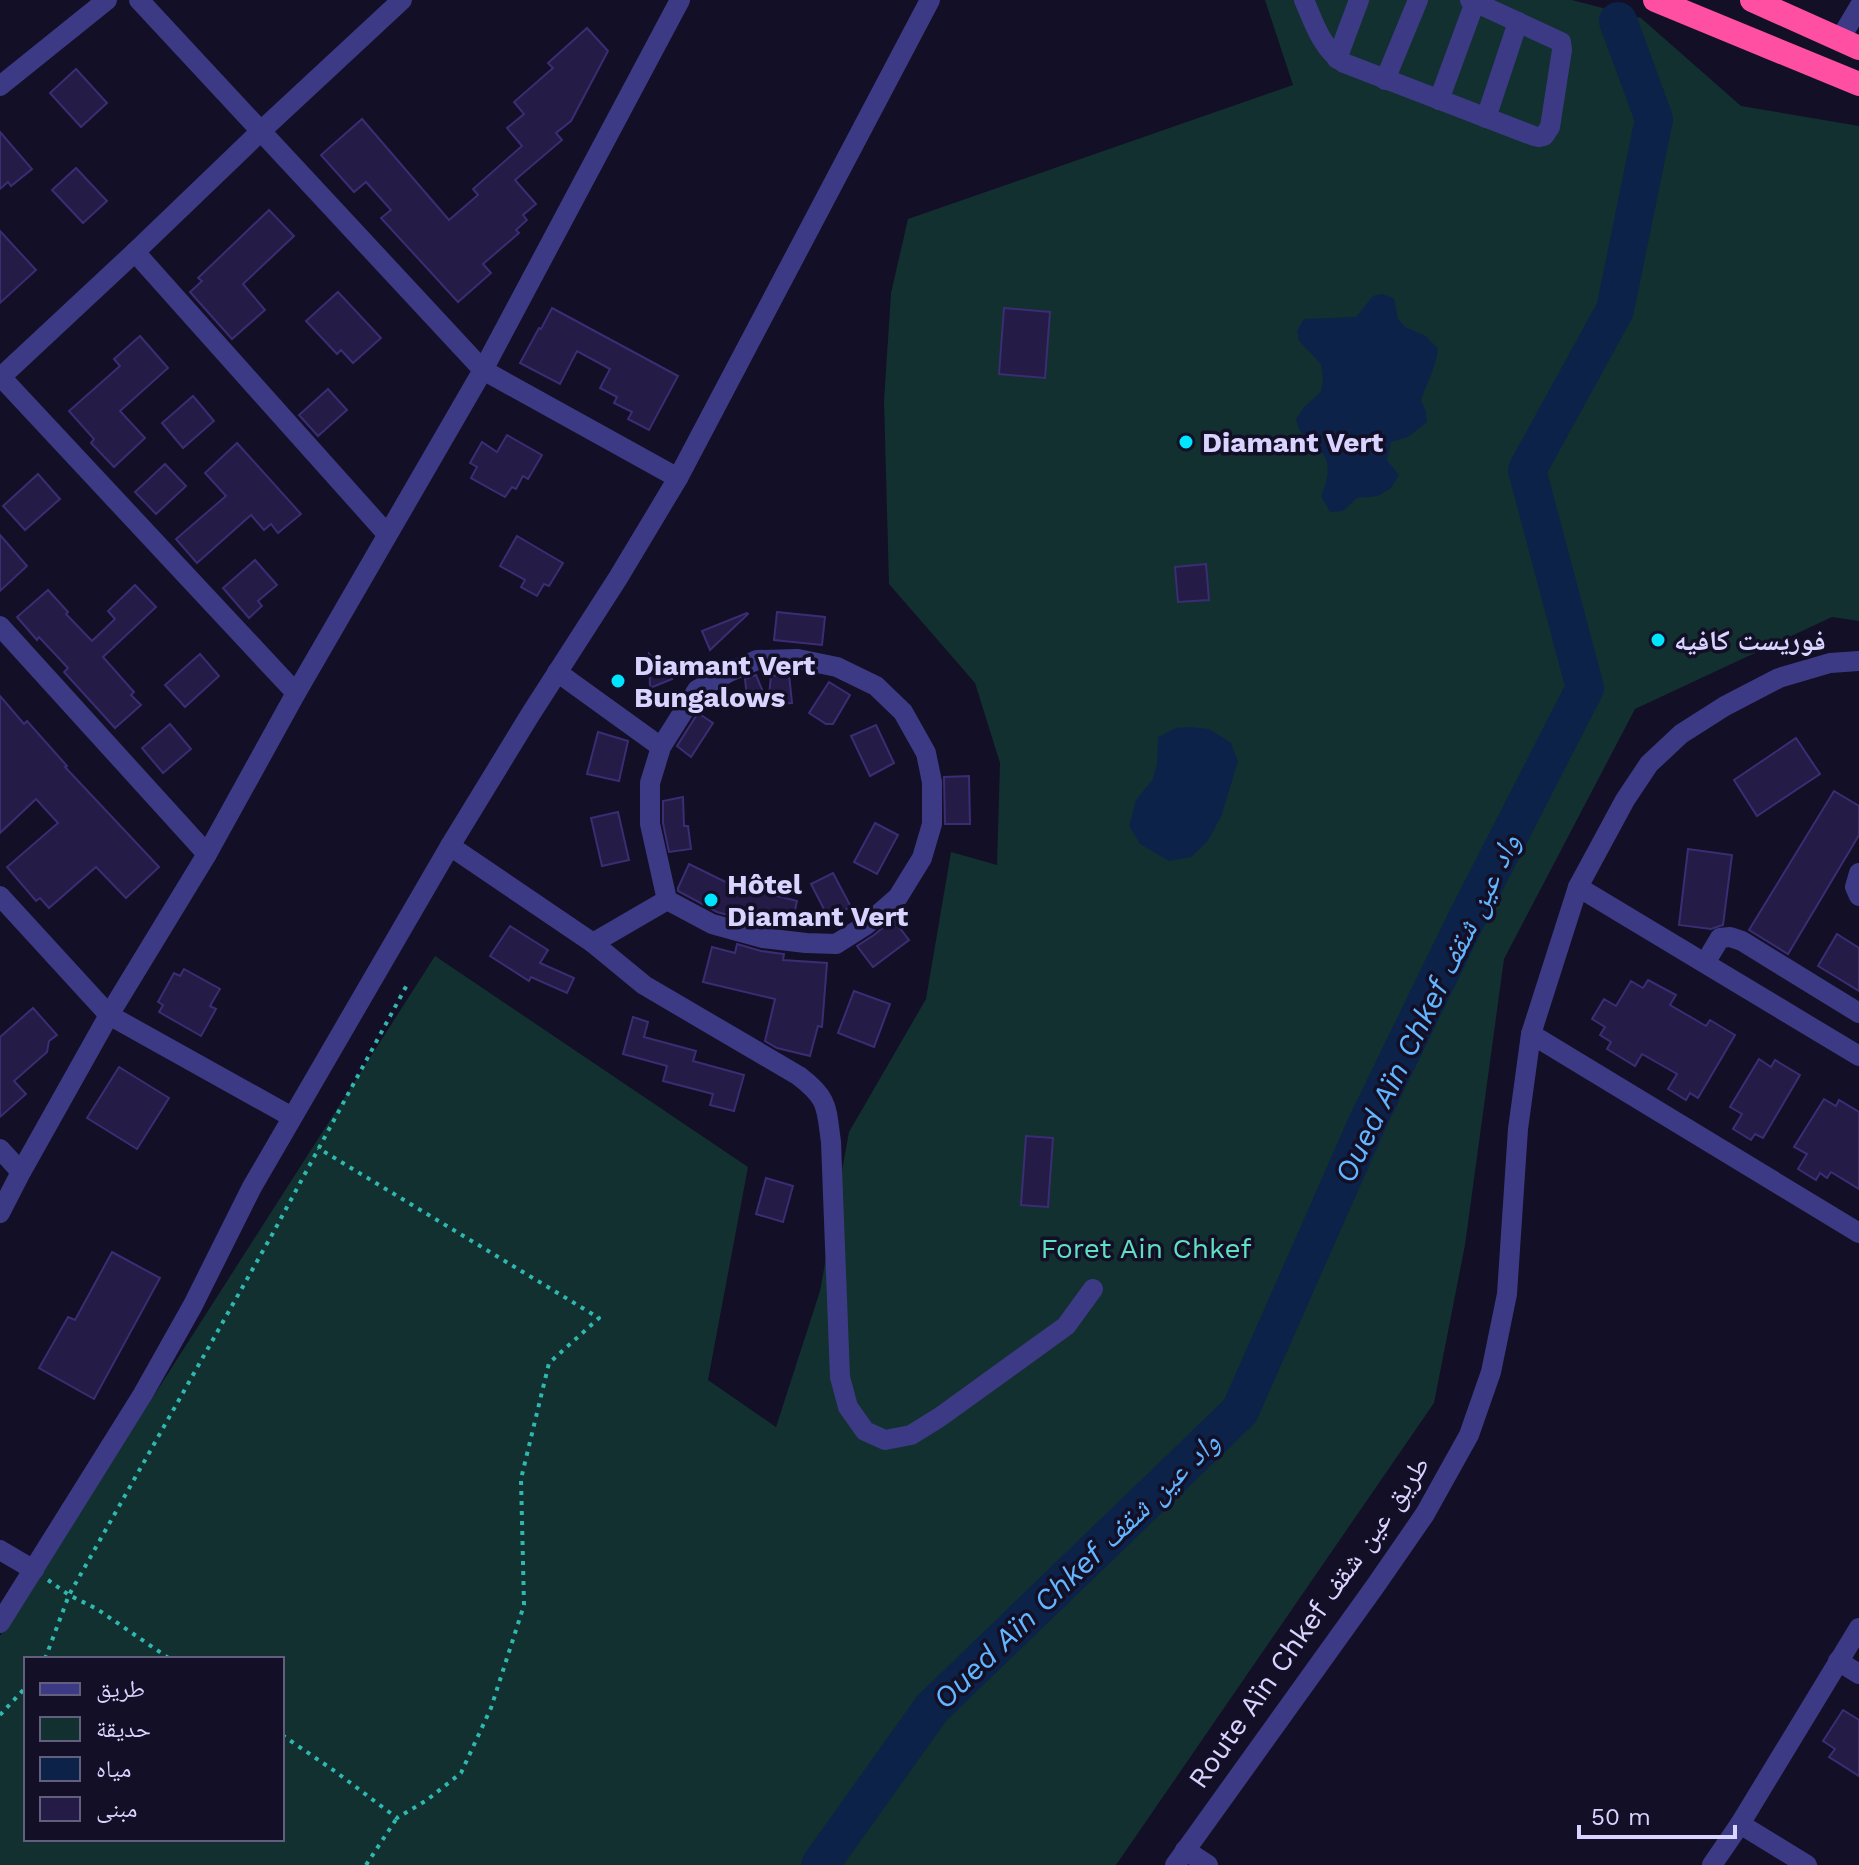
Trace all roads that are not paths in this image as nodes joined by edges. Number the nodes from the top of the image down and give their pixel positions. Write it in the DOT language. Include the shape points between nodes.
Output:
graph roads {
  1 [pos="107,0"];
  2 [pos="139,0"];
  3 [pos="402,0"];
  4 [pos="680,0"];
  5 [pos="930,0"];
  6 [pos="1304,0"];
  7 [pos="1359,0"];
  8 [pos="1418,0"];
  9 [pos="1655,0"];
  10 [pos="1752,0"];
  11 [pos="1472,1"];
  12 [pos="1859,7"];
  13 [pos="1518,22"];
  14 [pos="1849,44"];
  15 [pos="1337,59"];
  16 [pos="1385,80"];
  17 [pos="1859,84"];
  18 [pos="0,86"];
  19 [pos="1439,100"];
  20 [pos="1486,118"];
  21 [pos="261,131"];
  22 [pos="135,252"];
  23 [pos="483,370"];
  24 [pos="0,378"];
  25 [pos="678,478"];
  26 [pos="387,534"];
  27 [pos="0,626"];
  28 [pos="1859,661"];
  29 [pos="557,672"];
  30 [pos="296,693"];
  31 [pos="661,747"];
  32 [pos="450,846"];
  33 [pos="207,854"];
  34 [pos="1859,873"];
  35 [pos="1578,887"];
  36 [pos="0,896"];
  37 [pos="1859,896"];
  38 [pos="667,900"];
  39 [pos="593,943"];
  40 [pos="1705,963"];
  41 [pos="1859,1013"];
  42 [pos="109,1015"];
  43 [pos="1531,1034"];
  44 [pos="1859,1056"];
  45 [pos="292,1117"];
  46 [pos="0,1149"];
  47 [pos="21,1172"];
  48 [pos="0,1213"];
  49 [pos="1859,1233"];
  50 [pos="1093,1289"];
  51 [pos="0,1550"];
  52 [pos="34,1570"];
  53 [pos="0,1623"];
  54 [pos="1859,1628"];
  55 [pos="1838,1661"];
  56 [pos="1859,1674"];
  57 [pos="1740,1824"];
  58 [pos="1180,1858"];
  59 [pos="1208,1865"];
  60 [pos="1712,1865"];
  61 [pos="1807,1865"];
  1 -- 18 [label="street"];
  2 -- 21 [label="street"];
  3 -- 21 [label="street"];
  4 -- 23 [label="street"];
  5 -- 25 [label="street"];
  6 -- 15 [label="street"];
  7 -- 15 [label="street"];
  8 -- 16 [label="street"];
  9 -- 17 [label="highway"];
  10 -- 14 [label="highway"];
  11 -- 13 [label="street"];
  11 -- 19 [label="street"];
  12 -- 14 [label="street"];
  13 -- 20 [label="street"];
  13 -- 20 [label="street" via="1562,46 1548,132 1539,137"];
  15 -- 16 [label="street"];
  16 -- 19 [label="street"];
  19 -- 20 [label="street"];
  21 -- 22 [label="street"];
  21 -- 23 [label="street"];
  22 -- 24 [label="street"];
  22 -- 26 [label="street"];
  23 -- 25 [label="street"];
  23 -- 26 [label="street"];
  24 -- 30 [label="street"];
  25 -- 29 [label="street"];
  26 -- 30 [label="street"];
  27 -- 33 [label="street"];
  28 -- 35 [label="street, Route Aïn Chkef طريق عين شقف" via="1830,663 1779,678 1681,734 1649,764"];
  29 -- 31 [label="street"];
  29 -- 32 [label="street"];
  30 -- 33 [label="street"];
  31 -- 38 [label="street" via="650,783 650,824"];
  31 -- 38 [label="street" via="697,690 757,660 798,659 837,667 876,686 903,712 926,753 932,782 932,824 922,858 898,897 836,944 763,938 712,924"];
  32 -- 39 [label="street"];
  32 -- 45 [label="street"];
  33 -- 42 [label="street"];
  34 -- 37 [label="street"];
  35 -- 40 [label="street"];
  35 -- 43 [label="street, Route Aïn Chkef طريق عين شقف"];
  36 -- 42 [label="street"];
  38 -- 39 [label="street"];
  39 -- 50 [label="street" via="644,985 818,1091 827,1109 831,1142 840,1377 848,1407 865,1431 885,1440 911,1435 940,1417 1066,1326"];
  40 -- 41 [label="street" via="1720,938 1730,937"];
  40 -- 44 [label="street"];
  42 -- 45 [label="street"];
  42 -- 47 [label="street"];
  43 -- 49 [label="street"];
  43 -- 58 [label="street, Route Aïn Chkef طريق عين شقف" via="1518,1129 1507,1294 1491,1372 1469,1435 1425,1514"];
  45 -- 52 [label="street" via="143,1394"];
  46 -- 47 [label="street"];
  47 -- 48 [label="street"];
  51 -- 52 [label="street"];
  52 -- 53 [label="street"];
  54 -- 55 [label="street"];
  55 -- 56 [label="street"];
  55 -- 57 [label="street"];
  57 -- 60 [label="street"];
  57 -- 61 [label="street"];
  58 -- 59 [label="street"];
}
